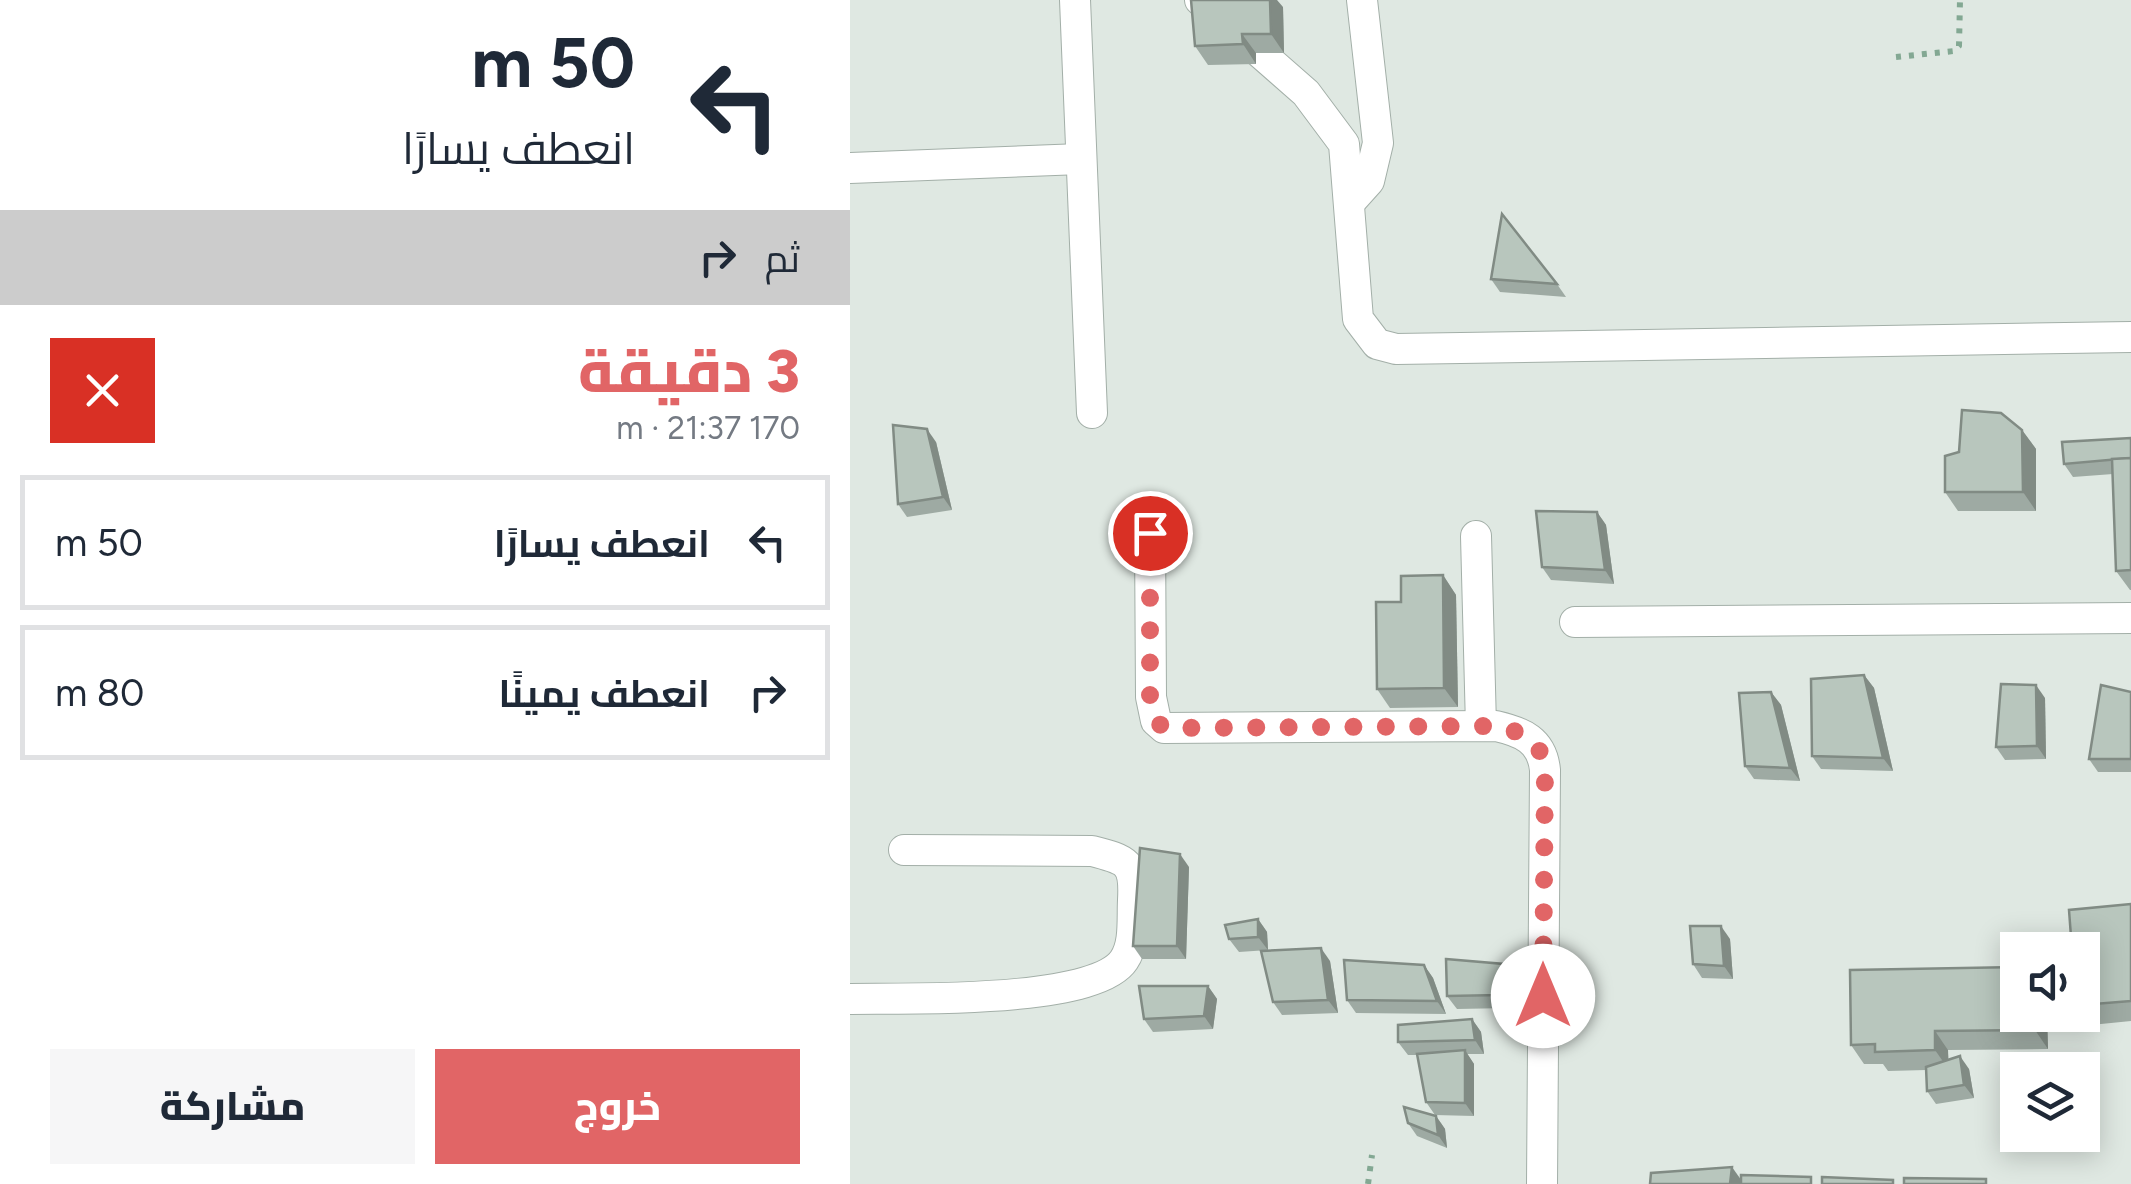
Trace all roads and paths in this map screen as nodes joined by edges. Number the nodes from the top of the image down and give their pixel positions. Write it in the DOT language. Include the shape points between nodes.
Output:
graph roads {
  1 [pos="1075,0"];
  2 [pos="1200,0"];
  3 [pos="1362,0"];
  4 [pos="1960,0"];
  5 [pos="1896,57"];
  6 [pos="1081,159"];
  7 [pos="850,168"];
  8 [pos="1351,202"];
  9 [pos="2131,337"];
  10 [pos="1092,413"];
  11 [pos="1150,533"];
  12 [pos="1476,536"];
  13 [pos="2131,618"];
  14 [pos="1575,622"];
  15 [pos="1481,726"];
  16 [pos="904,850"];
  17 [pos="850,999"];
  18 [pos="1372,1154"];
  19 [pos="1368,1184"];
  20 [pos="1542,1184"];
  1 -- 6 [label="street"];
  2 -- 8 [label="street" via="1333,125 1344,144"];
  3 -- 8 [label="street" via="1378,143 1369,181"];
  4 -- 5 [label="path" via="1954,51"];
  6 -- 7 [label="street"];
  6 -- 10 [label="street"];
  8 -- 9 [label="street" via="1358,319 1377,344 1396,350"];
  11 -- 15 [label="street" via="1150,697 1164,728"];
  12 -- 15 [label="street"];
  13 -- 14 [label="street"];
  15 -- 20 [label="street" via="1519,732 1544,757"];
  16 -- 17 [label="street" via="1092,851 1120,859 1134,878 1130,948 1109,976 1092,982 1027,993"];
  18 -- 19 [label="path"];
}
